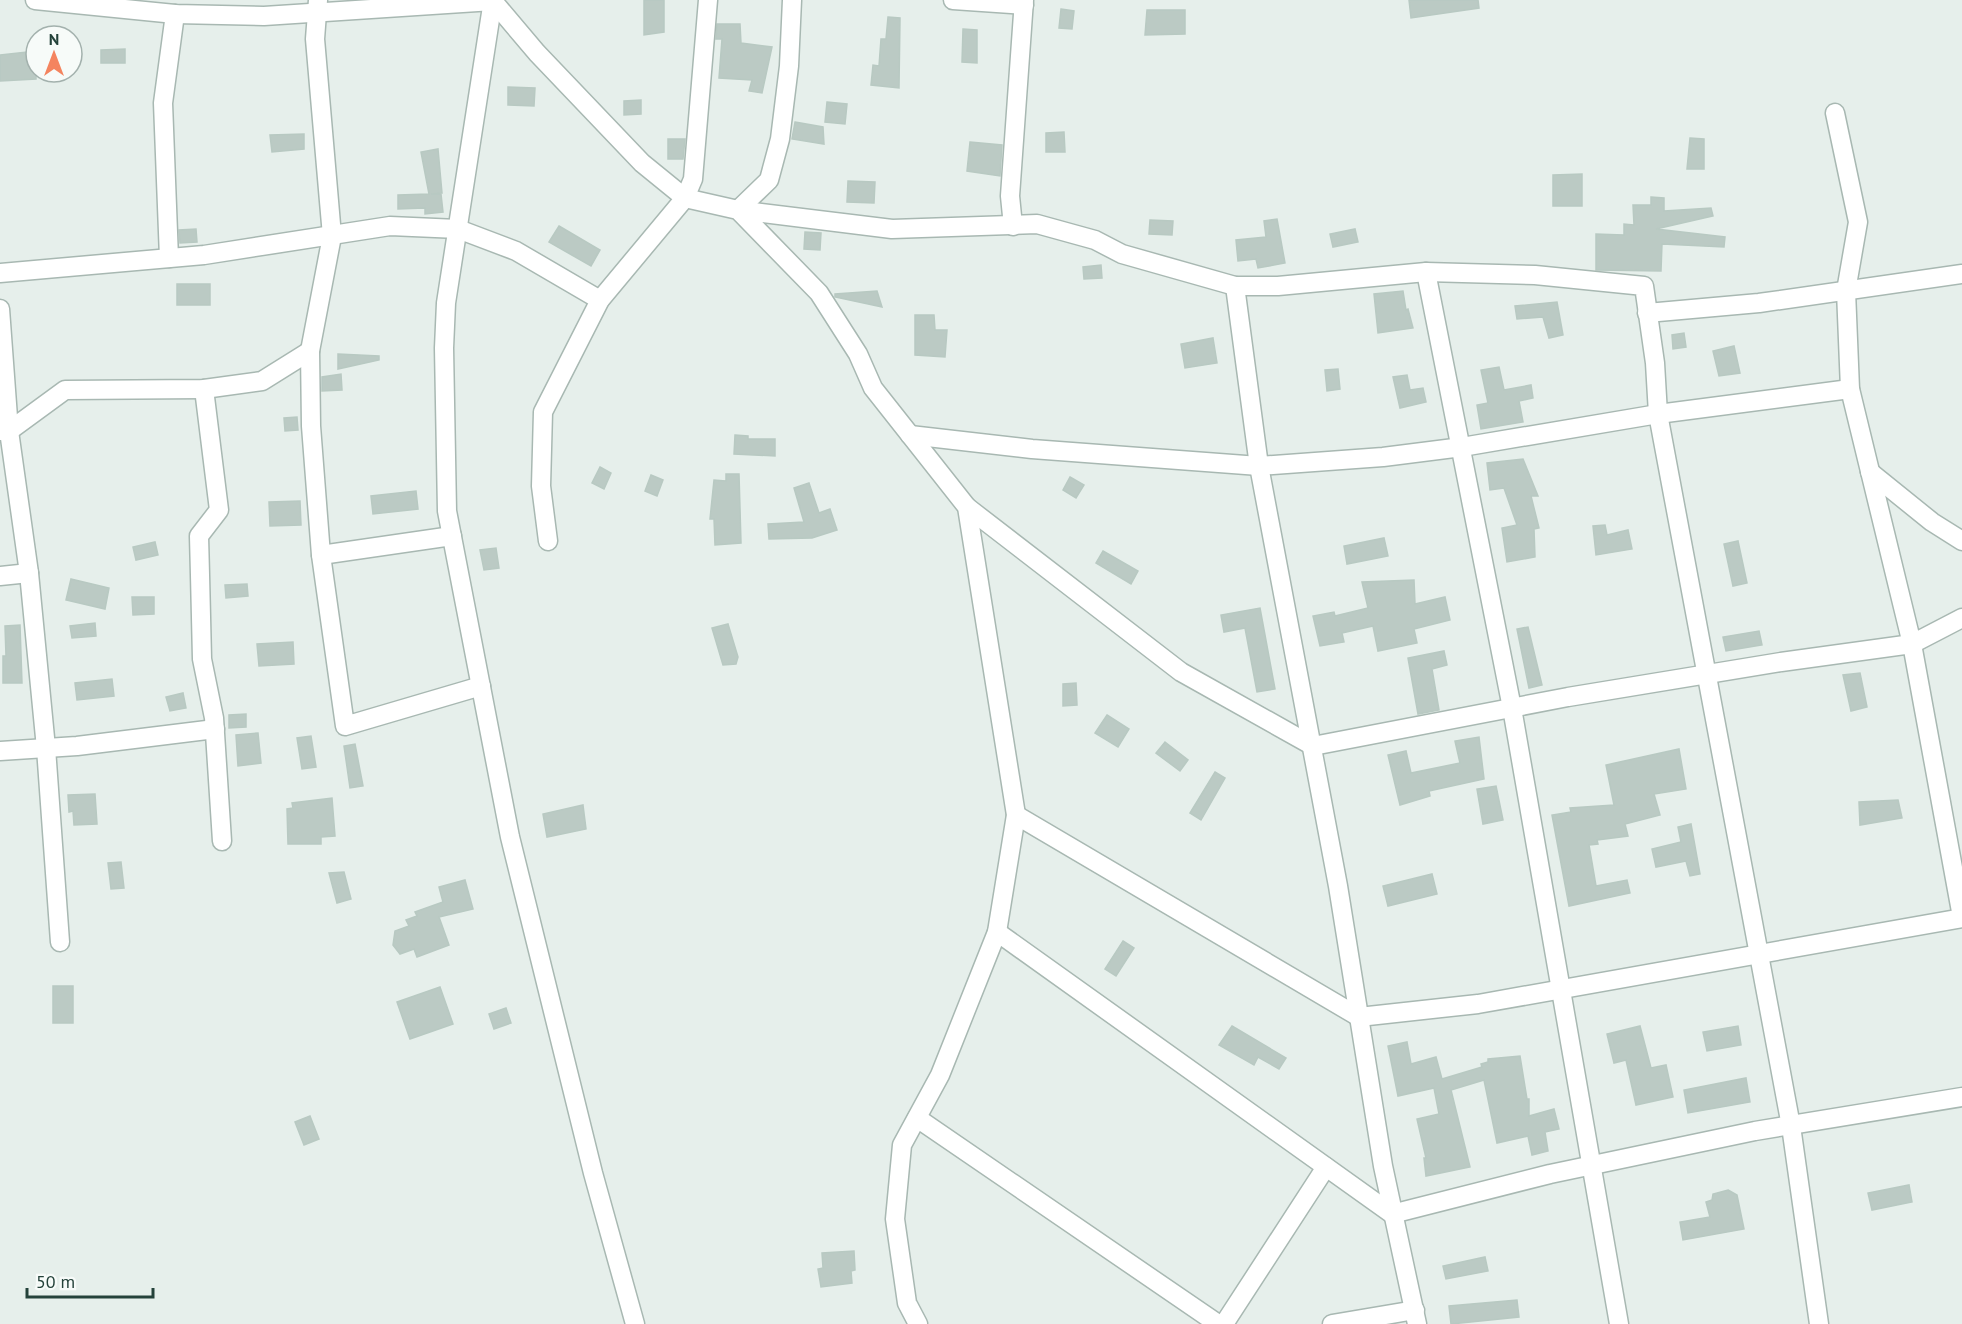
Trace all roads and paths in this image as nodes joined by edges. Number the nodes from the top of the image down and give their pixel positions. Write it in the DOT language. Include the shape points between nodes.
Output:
graph roads {
  1 [pos="34,0"];
  2 [pos="493,0"];
  3 [pos="708,0"];
  4 [pos="792,0"];
  5 [pos="953,0"];
  6 [pos="1024,2"];
  7 [pos="318,6"];
  8 [pos="175,14"];
  9 [pos="1835,113"];
  10 [pos="685,198"];
  11 [pos="738,210"];
  12 [pos="1013,225"];
  13 [pos="458,229"];
  14 [pos="333,236"];
  15 [pos="169,258"];
  16 [pos="1426,272"];
  17 [pos="0,273"];
  18 [pos="1962,274"];
  19 [pos="1235,286"];
  20 [pos="1846,291"];
  21 [pos="600,300"];
  22 [pos="0,309"];
  23 [pos="1647,313"];
  24 [pos="310,351"];
  25 [pos="204,389"];
  26 [pos="1850,389"];
  27 [pos="1658,414"];
  28 [pos="5,431"];
  29 [pos="910,435"];
  30 [pos="1462,447"];
  31 [pos="1259,466"];
  32 [pos="1870,472"];
  33 [pos="967,507"];
  34 [pos="452,536"];
  35 [pos="548,541"];
  36 [pos="1962,541"];
  37 [pos="321,555"];
  38 [pos="29,573"];
  39 [pos="0,576"];
  40 [pos="1962,618"];
  41 [pos="1912,644"];
  42 [pos="1705,674"];
  43 [pos="481,686"];
  44 [pos="1512,708"];
  45 [pos="215,729"];
  46 [pos="1313,746"];
  47 [pos="46,748"];
  48 [pos="0,751"];
  49 [pos="1016,815"];
  50 [pos="222,840"];
  51 [pos="1962,918"];
  52 [pos="998,932"];
  53 [pos="60,942"];
  54 [pos="1757,953"];
  55 [pos="1560,989"];
  56 [pos="1359,1017"];
  57 [pos="1962,1097"];
  58 [pos="917,1118"];
  59 [pos="1791,1126"];
  60 [pos="1593,1165"];
  61 [pos="1326,1167"];
  62 [pos="1392,1214"];
  63 [pos="1416,1317"];
  64 [pos="634,1324"];
  65 [pos="918,1324"];
  66 [pos="1218,1324"];
  67 [pos="1224,1324"];
  68 [pos="1332,1324"];
  69 [pos="1619,1324"];
  70 [pos="1819,1324"];
  1 -- 8 [label="street"];
  2 -- 7 [label="street"];
  2 -- 10 [label="street" via="642,163"];
  2 -- 13 [label="street"];
  3 -- 10 [label="street" via="693,179"];
  4 -- 11 [label="street" via="780,139 769,180"];
  5 -- 6 [label="street"];
  6 -- 12 [label="street" via="1010,196"];
  7 -- 8 [label="street" via="264,16"];
  7 -- 14 [label="street" via="315,39"];
  8 -- 15 [label="street" via="163,103"];
  9 -- 20 [label="street" via="1858,222"];
  10 -- 11 [label="street"];
  10 -- 21 [label="street"];
  11 -- 12 [label="street" via="892,229"];
  11 -- 29 [label="street" via="819,293 858,354 873,388"];
  12 -- 19 [label="street" via="1037,224 1095,240 1122,254"];
  13 -- 14 [label="street" via="390,226"];
  13 -- 21 [label="street" via="516,250"];
  13 -- 34 [label="street" via="446,303 444,348 447,512"];
  14 -- 15 [label="street"];
  14 -- 24 [label="street"];
  15 -- 17 [label="street"];
  16 -- 19 [label="street" via="1278,286"];
  16 -- 23 [label="street" via="1535,275 1644,286"];
  16 -- 30 [label="street"];
  18 -- 20 [label="street"];
  19 -- 31 [label="street"];
  20 -- 23 [label="street"];
  20 -- 26 [label="street"];
  21 -- 35 [label="street" via="543,412 541,486"];
  22 -- 28 [label="street"];
  23 -- 27 [label="street"];
  24 -- 25 [label="street" via="262,381"];
  24 -- 37 [label="street" via="311,426"];
  25 -- 28 [label="street" via="65,390"];
  25 -- 45 [label="street" via="219,510 200,536 202,659"];
  26 -- 27 [label="street"];
  26 -- 32 [label="street"];
  27 -- 30 [label="street"];
  27 -- 42 [label="street"];
  28 -- 38 [label="street"];
  29 -- 31 [label="street" via="1032,449"];
  29 -- 33 [label="street"];
  30 -- 31 [label="street"];
  30 -- 44 [label="street"];
  31 -- 46 [label="street"];
  32 -- 36 [label="street"];
  32 -- 41 [label="street"];
  33 -- 46 [label="street" via="1181,672"];
  33 -- 49 [label="street"];
  34 -- 37 [label="street"];
  34 -- 43 [label="street"];
  37 -- 43 [label="street" via="345,726"];
  38 -- 39 [label="street"];
  38 -- 47 [label="street"];
  40 -- 41 [label="street"];
  41 -- 42 [label="street"];
  41 -- 51 [label="street"];
  42 -- 44 [label="street"];
  42 -- 54 [label="street"];
  43 -- 64 [label="street" via="510,837"];
  44 -- 46 [label="street"];
  44 -- 55 [label="street"];
  45 -- 47 [label="street"];
  45 -- 50 [label="street"];
  46 -- 56 [label="street"];
  47 -- 48 [label="street"];
  47 -- 53 [label="street"];
  49 -- 52 [label="street"];
  49 -- 56 [label="street"];
  51 -- 54 [label="street"];
  52 -- 58 [label="street" via="940,1075"];
  52 -- 61 [label="street"];
  54 -- 55 [label="street"];
  54 -- 59 [label="street"];
  55 -- 56 [label="street" via="1478,1004"];
  55 -- 60 [label="street"];
  56 -- 62 [label="street"];
  57 -- 59 [label="street"];
  58 -- 65 [label="street" via="902,1145 895,1219 907,1303"];
  58 -- 66 [label="street"];
  59 -- 60 [label="street"];
  59 -- 70 [label="street"];
  60 -- 62 [label="street"];
  60 -- 69 [label="street"];
  61 -- 62 [label="street"];
  61 -- 67 [label="street"];
  62 -- 63 [label="street"];
  63 -- 68 [label="street"];
}
